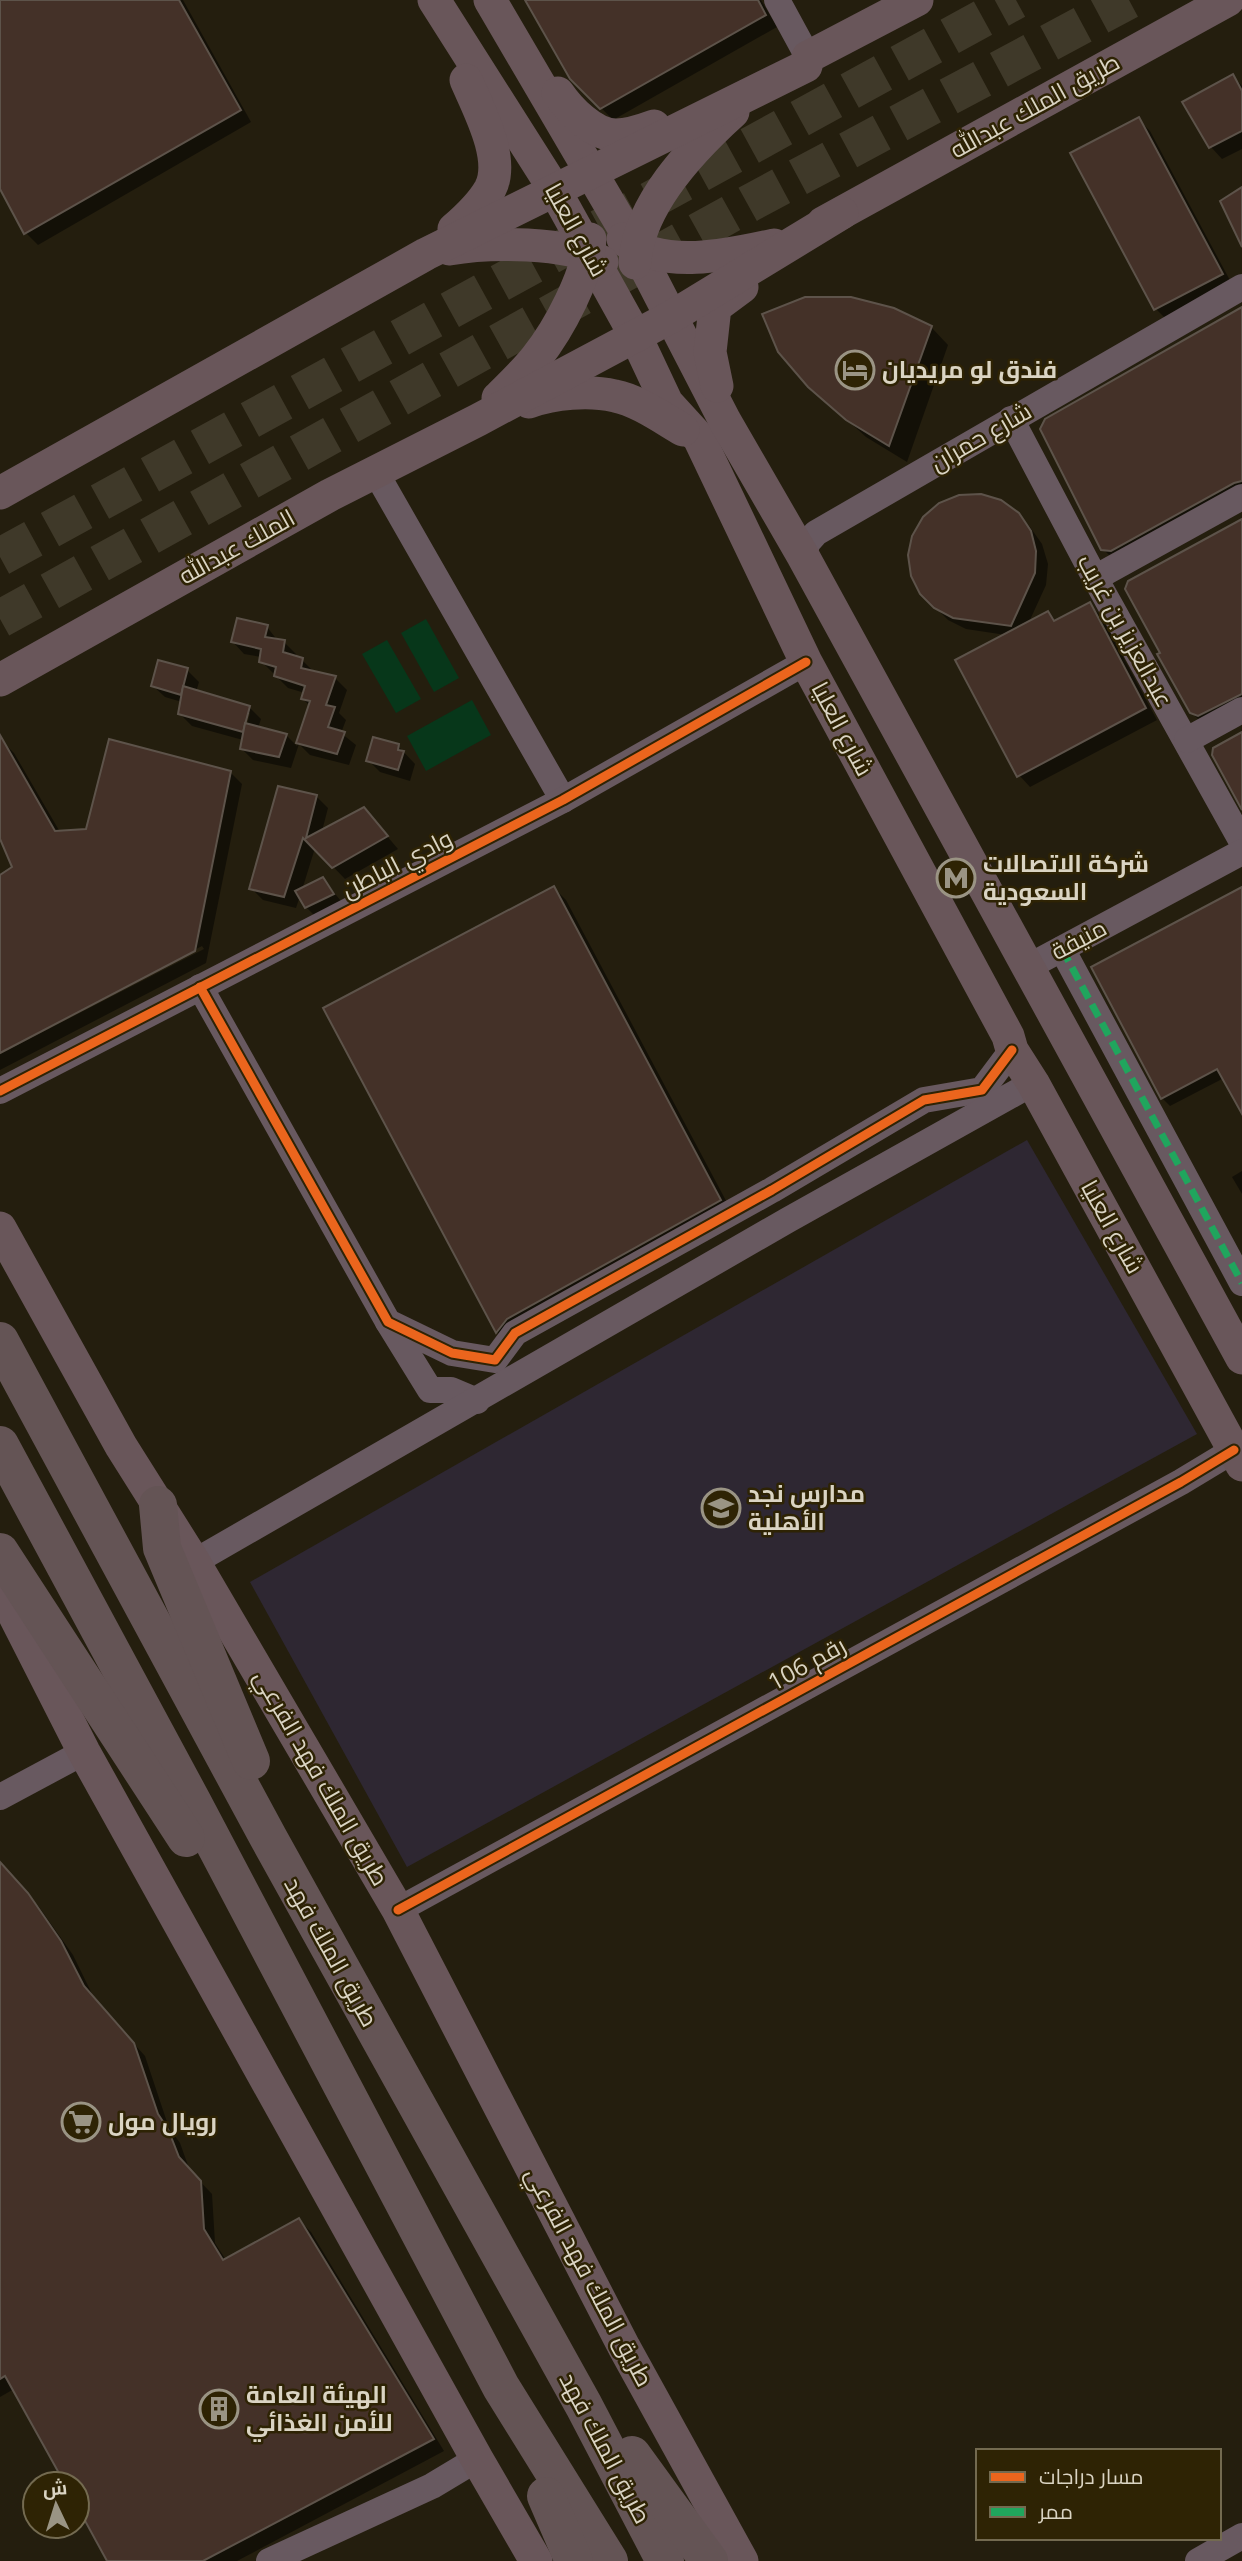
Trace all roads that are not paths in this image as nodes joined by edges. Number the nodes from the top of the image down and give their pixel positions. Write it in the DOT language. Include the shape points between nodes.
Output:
graph roads {
  1 [pos="433,0"];
  2 [pos="492,0"];
  3 [pos="777,0"];
  4 [pos="916,0"];
  5 [pos="1228,0"];
  6 [pos="808,57"];
  7 [pos="762,88"];
  8 [pos="589,171"];
  9 [pos="554,189"];
  10 [pos="842,213"];
  11 [pos="591,215"];
  12 [pos="635,249"];
  13 [pos="426,254"];
  14 [pos="589,254"];
  15 [pos="1242,286"];
  16 [pos="634,288"];
  17 [pos="671,317"];
  18 [pos="635,335"];
  19 [pos="1011,419"];
  20 [pos="478,420"];
  21 [pos="712,430"];
  22 [pos="375,471"];
  23 [pos="0,493"];
  24 [pos="1242,498"];
  25 [pos="803,556"];
  26 [pos="1095,578"];
  27 [pos="806,662"];
  28 [pos="0,680"];
  29 [pos="1242,710"];
  30 [pos="1187,740"];
  31 [pos="563,800"];
  32 [pos="1242,842"];
  33 [pos="1242,852"];
  34 [pos="1062,949"];
  35 [pos="1028,968"];
  36 [pos="201,987"];
  37 [pos="1012,1050"];
  38 [pos="1033,1083"];
  39 [pos="0,1090"];
  40 [pos="1095,1090"];
  41 [pos="0,1228"];
  42 [pos="1242,1283"];
  43 [pos="388,1322"];
  44 [pos="0,1341"];
  45 [pos="1242,1358"];
  46 [pos="477,1401"];
  47 [pos="0,1445"];
  48 [pos="1238,1457"];
  49 [pos="158,1505"];
  50 [pos="0,1552"];
  51 [pos="194,1562"];
  52 [pos="0,1587"];
  53 [pos="84,1752"];
  54 [pos="0,1797"];
  55 [pos="268,1838"];
  56 [pos="240,1893"];
  57 [pos="398,1910"];
  58 [pos="501,2387"];
  59 [pos="583,2406"];
  60 [pos="477,2459"];
  61 [pos="1242,2536"];
  62 [pos="269,2561"];
  63 [pos="536,2561"];
  64 [pos="574,2561"];
  65 [pos="609,2561"];
  66 [pos="666,2561"];
  67 [pos="709,2561"];
  68 [pos="742,2561"];
  69 [pos="1198,2561"];
  1 -- 9 [label="main road, شارع العليا"];
  1 -- 13 [label="main road" via="490,137 495,167 492,186 476,209"];
  2 -- 7 [label="main road" via="570,111 614,136 644,130"];
  2 -- 8 [label="main road, شارع العليا"];
  3 -- 6 [label="street"];
  4 -- 6 [label="main road"];
  5 -- 10 [label="main road, طريق الملك عبدالله"];
  6 -- 7 [label="main road" via="806,65"];
  7 -- 8 [label="main road"];
  7 -- 12 [label="main road" via="707,136 670,180 650,211"];
  8 -- 9 [label="main road"];
  8 -- 11 [label="main road"];
  8 -- 12 [label="main road, شارع العليا"];
  9 -- 11 [label="main road"];
  9 -- 13 [label="main road"];
  9 -- 14 [label="main road, شارع العليا"];
  10 -- 12 [label="main road" via="783,243 728,255 687,257"];
  10 -- 17 [label="main road"];
  10 -- 21 [label="main road" via="715,307 710,352"];
  11 -- 12 [label="main road"];
  11 -- 14 [label="main road"];
  12 -- 16 [label="main road"];
  12 -- 17 [label="main road, شارع العليا"];
  13 -- 14 [label="main road" via="478,244"];
  13 -- 23 [label="main road"];
  14 -- 16 [label="main road"];
  14 -- 18 [label="main road, شارع العليا"];
  14 -- 20 [label="main road" via="537,357"];
  15 -- 19 [label="street, شارع حمران"];
  16 -- 17 [label="main road"];
  16 -- 18 [label="main road"];
  17 -- 18 [label="main road"];
  17 -- 21 [label="main road, شارع العليا"];
  18 -- 20 [label="main road"];
  18 -- 21 [label="main road, شارع العليا" via="667,403"];
  19 -- 25 [label="street, شارع حمران" via="816,533"];
  19 -- 26 [label="street, عبدالعزيز بن غريب"];
  20 -- 21 [label="main road" via="541,398 578,394 617,396"];
  20 -- 22 [label="main road, الملك عبدالله"];
  21 -- 25 [label="main road, شارع العليا"];
  21 -- 27 [label="main road, شارع العليا"];
  22 -- 28 [label="main road, الملك عبدالله"];
  22 -- 31 [label="street"];
  24 -- 26 [label="street"];
  25 -- 35 [label="main road, شارع العليا"];
  26 -- 30 [label="street, عبدالعزيز بن غريب"];
  27 -- 31 [label="street, وادي الباطن"];
  27 -- 37 [label="main road, شارع العليا"];
  29 -- 30 [label="street"];
  30 -- 32 [label="street, عبدالعزيز بن غريب"];
  31 -- 36 [label="street, وادي الباطن"];
  33 -- 34 [label="street, منيفة"];
  34 -- 35 [label="street, منيفة"];
  34 -- 42 [label="street"];
  35 -- 40 [label="main road, شارع العليا"];
  36 -- 39 [label="street, وادي الباطن"];
  36 -- 43 [label="street"];
  37 -- 38 [label="main road, شارع العليا"];
  37 -- 43 [label="street" via="982,1090 924,1100 516,1333 495,1360 452,1353"];
  38 -- 40 [label="main road" via="1055,1076"];
  38 -- 46 [label="street"];
  38 -- 48 [label="main road, شارع العليا"];
  40 -- 45 [label="main road, شارع العليا"];
  41 -- 49 [label="main road, طريق الملك فهد الفرعي"];
  43 -- 46 [label="street" via="430,1390 451,1390"];
  44 -- 55 [label="highway, طريق الملك فهد"];
  46 -- 51 [label="street"];
  47 -- 56 [label="highway, طريق الملك فهد"];
  48 -- 57 [label="street, رقم 106" via="1156,1495"];
  49 -- 51 [label="main road, طريق الملك فهد الفرعي"];
  49 -- 55 [label="highway" via="162,1548 265,1796"];
  50 -- 56 [label="highway" via="211,1875"];
  51 -- 57 [label="main road, طريق الملك فهد الفرعي"];
  52 -- 53 [label="main road"];
  53 -- 54 [label="street"];
  53 -- 60 [label="main road"];
  55 -- 59 [label="highway, طريق الملك فهد"];
  56 -- 58 [label="highway, طريق الملك فهد"];
  57 -- 68 [label="main road, طريق الملك فهد الفرعي" via="624,2347"];
  58 -- 64 [label="highway"];
  58 -- 65 [label="highway, طريق الملك فهد"];
  59 -- 66 [label="highway, طريق الملك فهد"];
  59 -- 67 [label="highway" via="612,2428"];
  60 -- 62 [label="street" via="432,2486"];
  60 -- 63 [label="main road"];
  61 -- 69 [label="street"];
}
